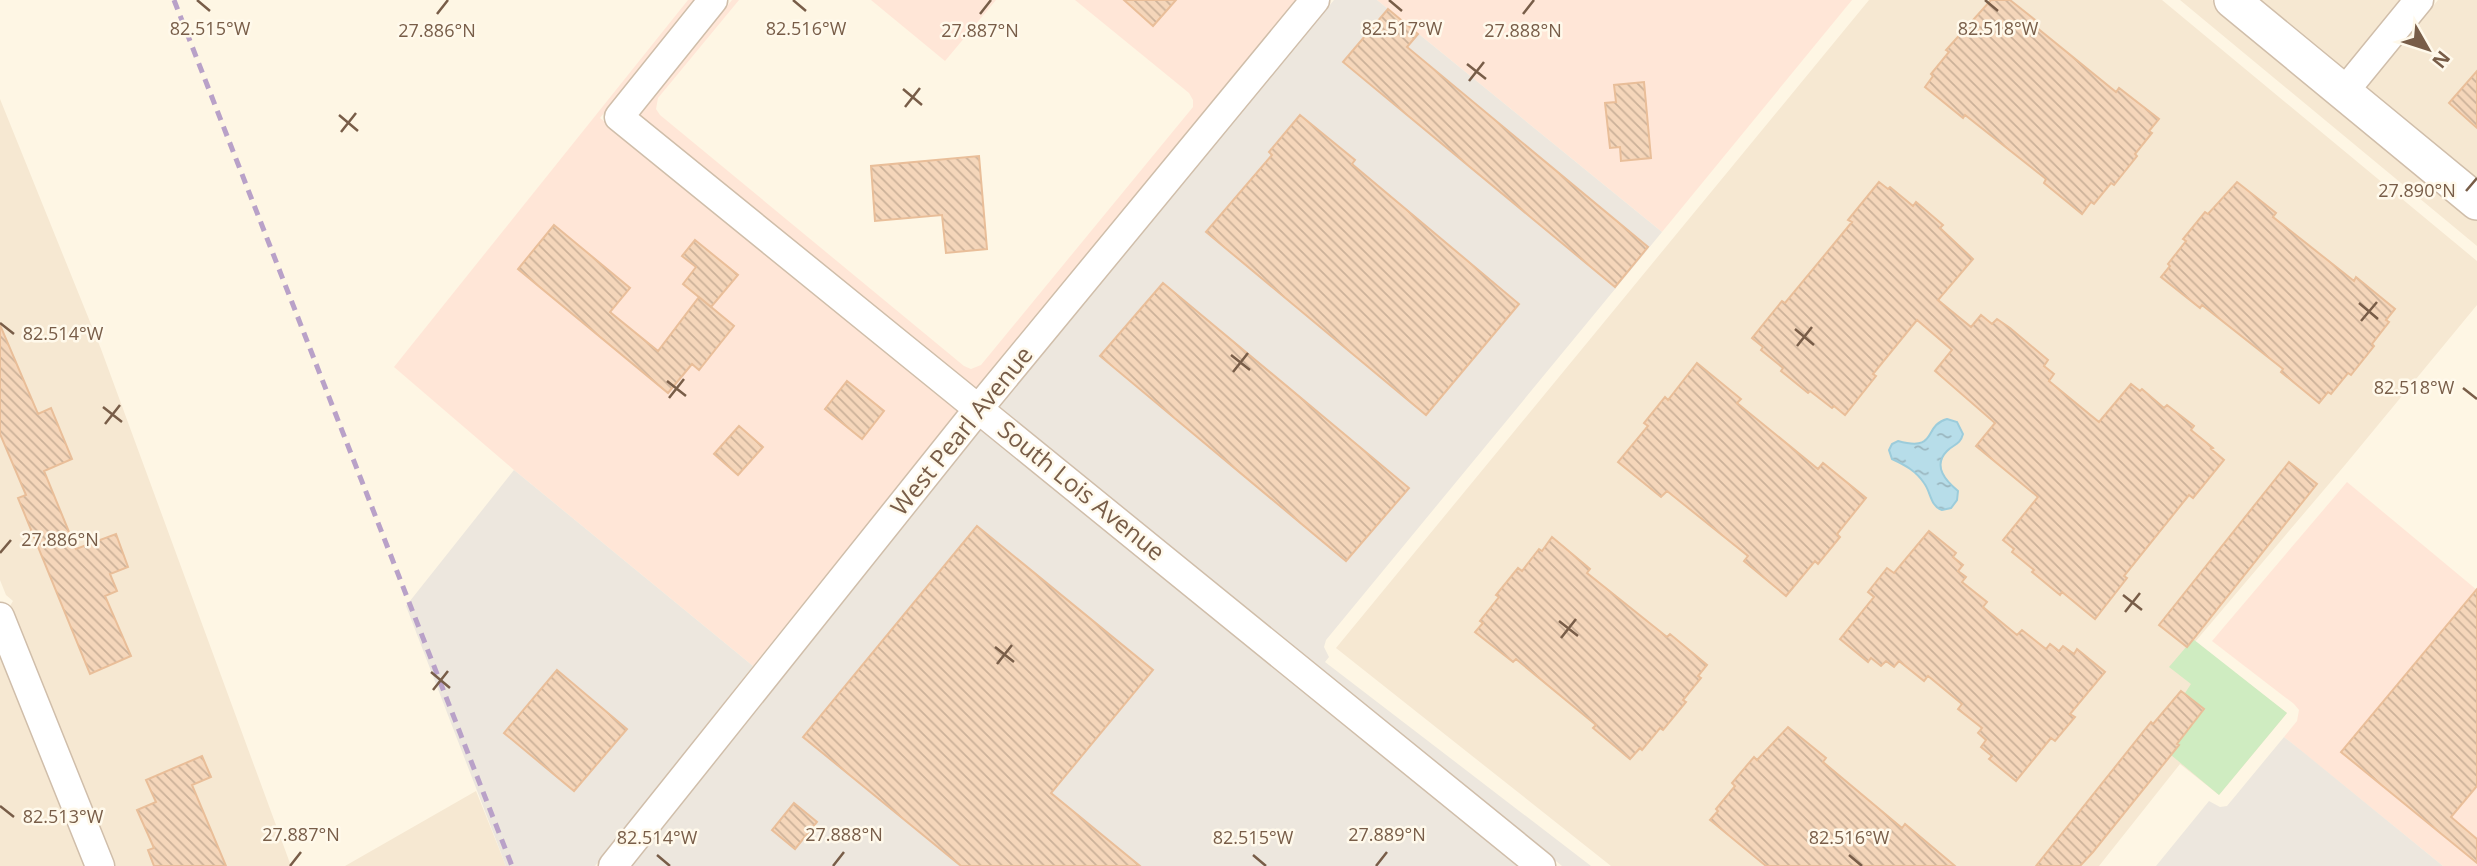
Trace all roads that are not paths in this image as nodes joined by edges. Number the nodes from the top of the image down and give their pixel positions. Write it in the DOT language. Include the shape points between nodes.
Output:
graph roads {
  1 [pos="713,0"];
  2 [pos="1315,0"];
  3 [pos="2232,0"];
  4 [pos="2419,0"];
  5 [pos="2343,93"];
  6 [pos="2477,202"];
  7 [pos="979,408"];
  8 [pos="0,617"];
  9 [pos="100,866"];
  10 [pos="613,866"];
  11 [pos="1541,866"];
  1 -- 7 [label="street, South Lois Avenue" via="619,117"];
  2 -- 7 [label="street, West Pearl Avenue"];
  3 -- 5 [label="street"];
  4 -- 5 [label="street"];
  5 -- 6 [label="street"];
  7 -- 10 [label="street, West Pearl Avenue"];
  7 -- 11 [label="street, South Lois Avenue"];
  8 -- 9 [label="street"];
}
